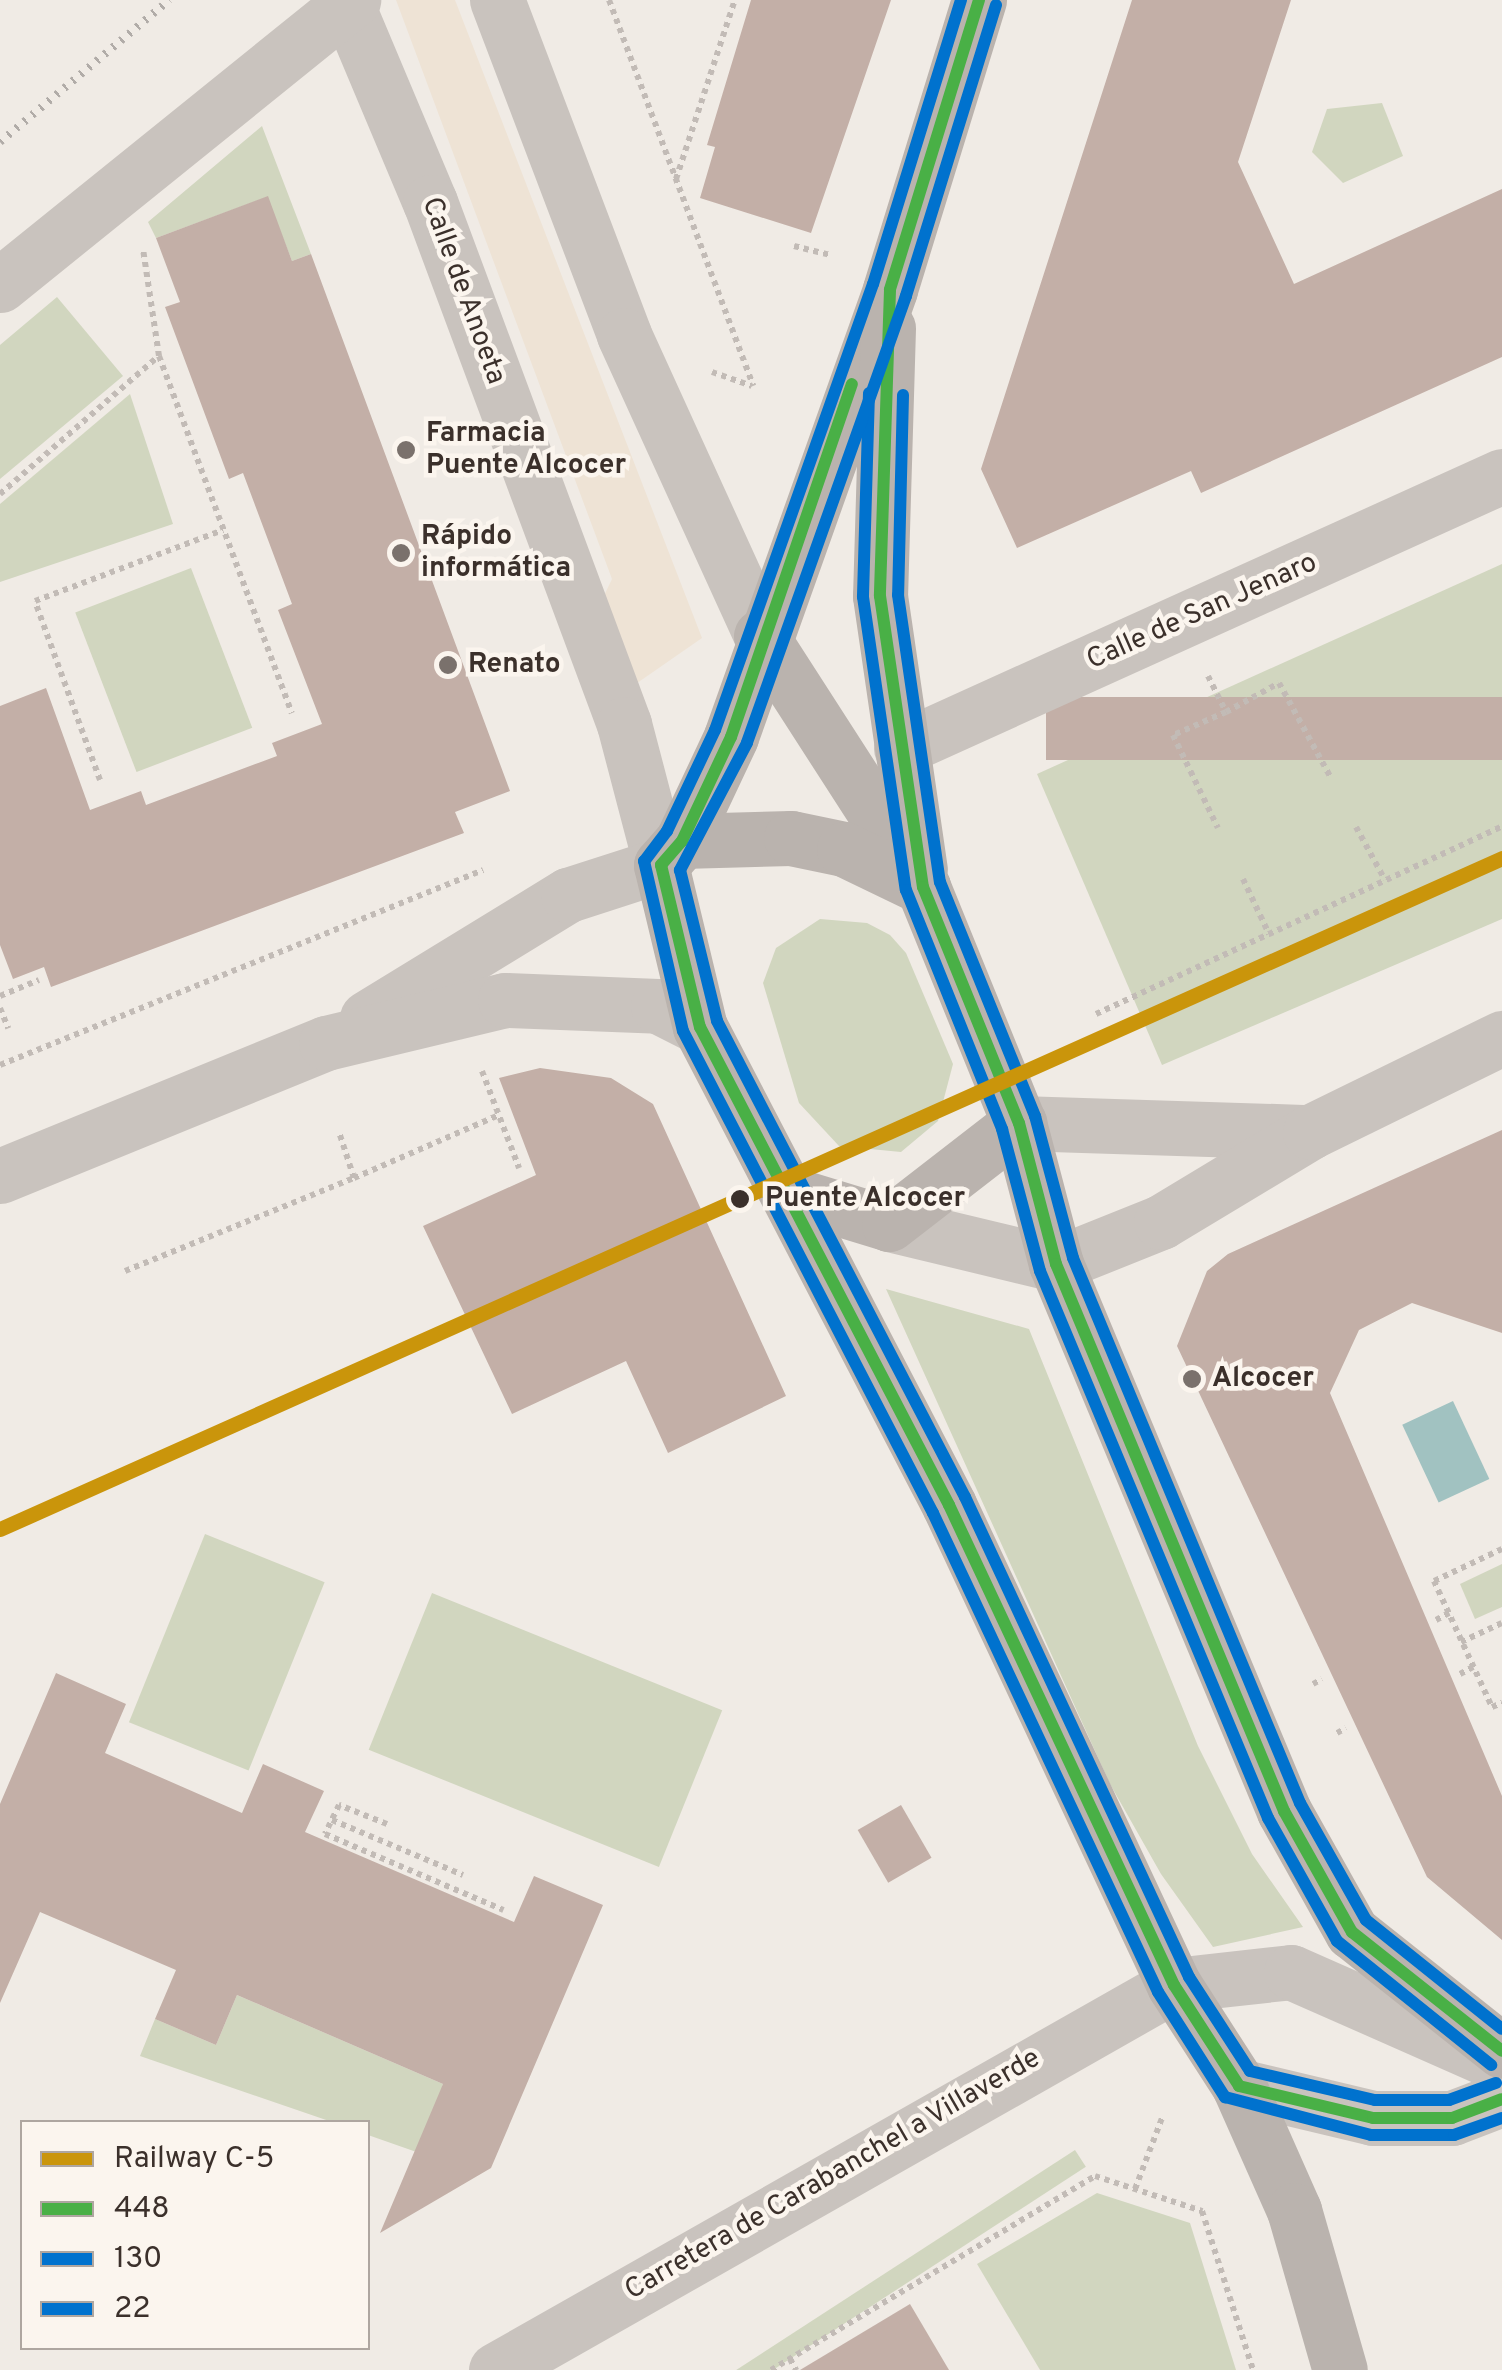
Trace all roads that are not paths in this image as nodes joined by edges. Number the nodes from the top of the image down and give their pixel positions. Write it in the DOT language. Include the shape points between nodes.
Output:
graph roads {
  1 [pos="497,0"];
  2 [pos="980,0"];
  3 [pos="350,3"];
  4 [pos="0,285"];
  5 [pos="890,290"];
  6 [pos="1502,476"];
  7 [pos="761,636"];
  8 [pos="901,748"];
  9 [pos="672,853"];
  10 [pos="923,886"];
  11 [pos="700,1027"];
  12 [pos="1502,1038"];
  13 [pos="326,1043"];
  14 [pos="1019,1122"];
  15 [pos="1310,1132"];
  16 [pos="0,1176"];
  17 [pos="790,1194"];
  18 [pos="889,1224"];
  19 [pos="1056,1264"];
  20 [pos="1174,1986"];
  21 [pos="1502,2051"];
  22 [pos="1502,2065"];
  23 [pos="1239,2086"];
  24 [pos="1502,2098"];
  25 [pos="496,2370"];
  26 [pos="1340,2370"];
  1 -- 7 [label="street" via="624,335"];
  2 -- 5 [label="main road"];
  3 -- 4 [label="street"];
  3 -- 9 [label="street, Calle de Anoeta"];
  5 -- 7 [label="main road"];
  5 -- 8 [label="main road" via="880,596"];
  6 -- 8 [label="street, Calle de San Jenaro"];
  7 -- 9 [label="main road" via="731,737"];
  7 -- 10 [label="main road"];
  8 -- 10 [label="main road"];
  9 -- 10 [label="main road" via="791,838 844,848"];
  9 -- 11 [label="main road"];
  9 -- 13 [label="street" via="568,895"];
  10 -- 14 [label="main road"];
  11 -- 13 [label="street" via="658,1006 506,1000"];
  11 -- 17 [label="main road"];
  12 -- 15 [label="street"];
  13 -- 16 [label="street"];
  14 -- 15 [label="street"];
  14 -- 18 [label="main road"];
  14 -- 19 [label="main road"];
  15 -- 19 [label="street" via="1161,1222"];
  17 -- 18 [label="main road"];
  17 -- 20 [label="main road" via="949,1505"];
  18 -- 19 [label="street"];
  19 -- 21 [label="main road" via="1284,1811 1352,1932"];
  20 -- 22 [label="street" via="1291,1972"];
  20 -- 23 [label="main road"];
  20 -- 25 [label="street, Carretera de Carabanchel a Villaverde"];
  23 -- 24 [label="street" via="1373,2118 1452,2118"];
  23 -- 26 [label="main road" via="1294,2210"];
}
